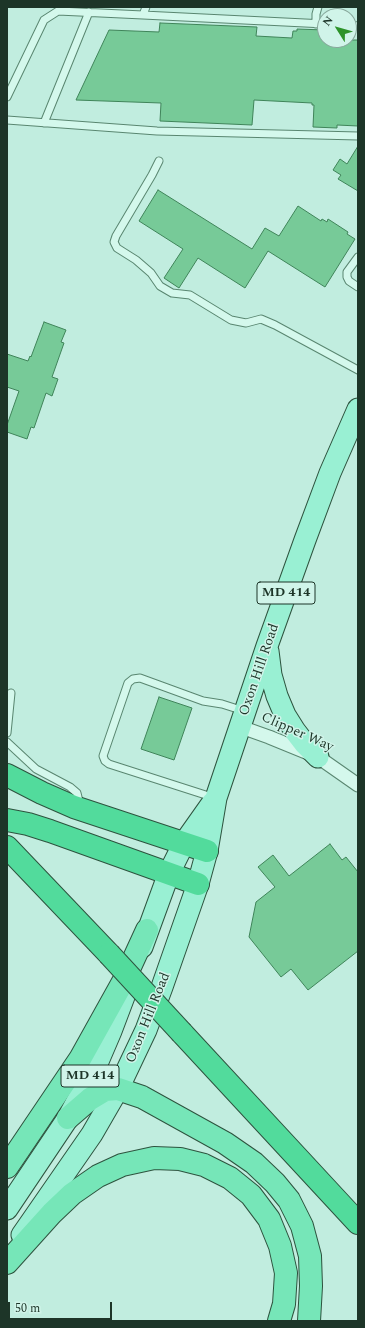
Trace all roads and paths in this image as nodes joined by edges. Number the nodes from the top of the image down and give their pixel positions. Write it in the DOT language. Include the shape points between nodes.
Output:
graph roads {
  1 [pos="146,7"];
  2 [pos="318,7"];
  3 [pos="89,12"];
  4 [pos="143,15"];
  5 [pos="316,24"];
  6 [pos="7,98"];
  7 [pos="7,120"];
  8 [pos="44,123"];
  9 [pos="358,136"];
  10 [pos="159,161"];
  11 [pos="358,257"];
  12 [pos="358,287"];
  13 [pos="358,370"];
  14 [pos="358,409"];
  15 [pos="267,646"];
  16 [pos="11,693"];
  17 [pos="243,719"];
  18 [pos="7,733"];
  19 [pos="7,742"];
  20 [pos="318,757"];
  21 [pos="7,775"];
  22 [pos="358,785"];
  23 [pos="216,798"];
  24 [pos="81,809"];
  25 [pos="7,820"];
  26 [pos="184,843"];
  27 [pos="7,847"];
  28 [pos="207,851"];
  29 [pos="169,873"];
  30 [pos="198,884"];
  31 [pos="147,930"];
  32 [pos="118,1089"];
  33 [pos="68,1118"];
  34 [pos="7,1167"];
  35 [pos="7,1209"];
  36 [pos="358,1223"];
  37 [pos="7,1257"];
  38 [pos="7,1263"];
  39 [pos="279,1321"];
  40 [pos="308,1321"];
  1 -- 4 [label="lane"];
  2 -- 5 [label="lane"];
  3 -- 4 [label="lane"];
  3 -- 6 [label="lane" via="58,10 44,20"];
  3 -- 8 [label="lane"];
  4 -- 5 [label="lane"];
  7 -- 8 [label="lane"];
  8 -- 9 [label="lane" via="156,131"];
  10 -- 13 [label="lane" via="116,236 114,242 117,248 136,260 160,286 172,293 190,295 231,320 246,323 261,319"];
  11 -- 12 [label="lane" via="347,272 347,277"];
  14 -- 15 [label="main road, Oxon Hill Road / MD 414" via="327,481"];
  15 -- 17 [label="main road, Oxon Hill Road / MD 414"];
  15 -- 20 [label="main road" via="271,675 281,706 295,731"];
  16 -- 18 [label="lane"];
  17 -- 20 [label="street, Clipper Way" via="269,737"];
  17 -- 23 [label="main road, Oxon Hill Road / MD 414"];
  17 -- 23 [label="lane" via="222,704 203,701 140,678 133,679 128,683 103,756 109,764"];
  19 -- 24 [label="lane" via="36,769 77,793"];
  20 -- 22 [label="street, Clipper Way"];
  21 -- 24 [label="highway"];
  23 -- 26 [label="main road, Oxon Hill Road / MD 414"];
  23 -- 28 [label="main road, Oxon Hill Road / MD 414"];
  24 -- 26 [label="highway"];
  25 -- 29 [label="highway" via="50,831"];
  26 -- 28 [label="highway"];
  26 -- 29 [label="main road, Oxon Hill Road / MD 414"];
  27 -- 36 [label="highway, bridge"];
  28 -- 30 [label="main road, Oxon Hill Road / MD 414"];
  29 -- 30 [label="highway"];
  29 -- 31 [label="main road, Oxon Hill Road / MD 414"];
  30 -- 32 [label="main road, Oxon Hill Road / MD 414" via="140,1044"];
  31 -- 33 [label="main road, Oxon Hill Road / MD 414" via="111,1031 96,1066"];
  31 -- 34 [label="highway" via="124,980 80,1059"];
  32 -- 33 [label="highway" via="105,1090"];
  32 -- 37 [label="main road, Oxon Hill Road / MD 414" via="92,1134"];
  32 -- 40 [label="highway" via="142,1097 225,1144 254,1163 289,1200 302,1226 310,1256"];
  33 -- 35 [label="main road, Oxon Hill Road / MD 414"];
  38 -- 39 [label="highway" via="72,1194 98,1176 122,1165 154,1158 180,1159 204,1165 230,1178 250,1195 269,1219 280,1246 286,1273 284,1304"];
}
